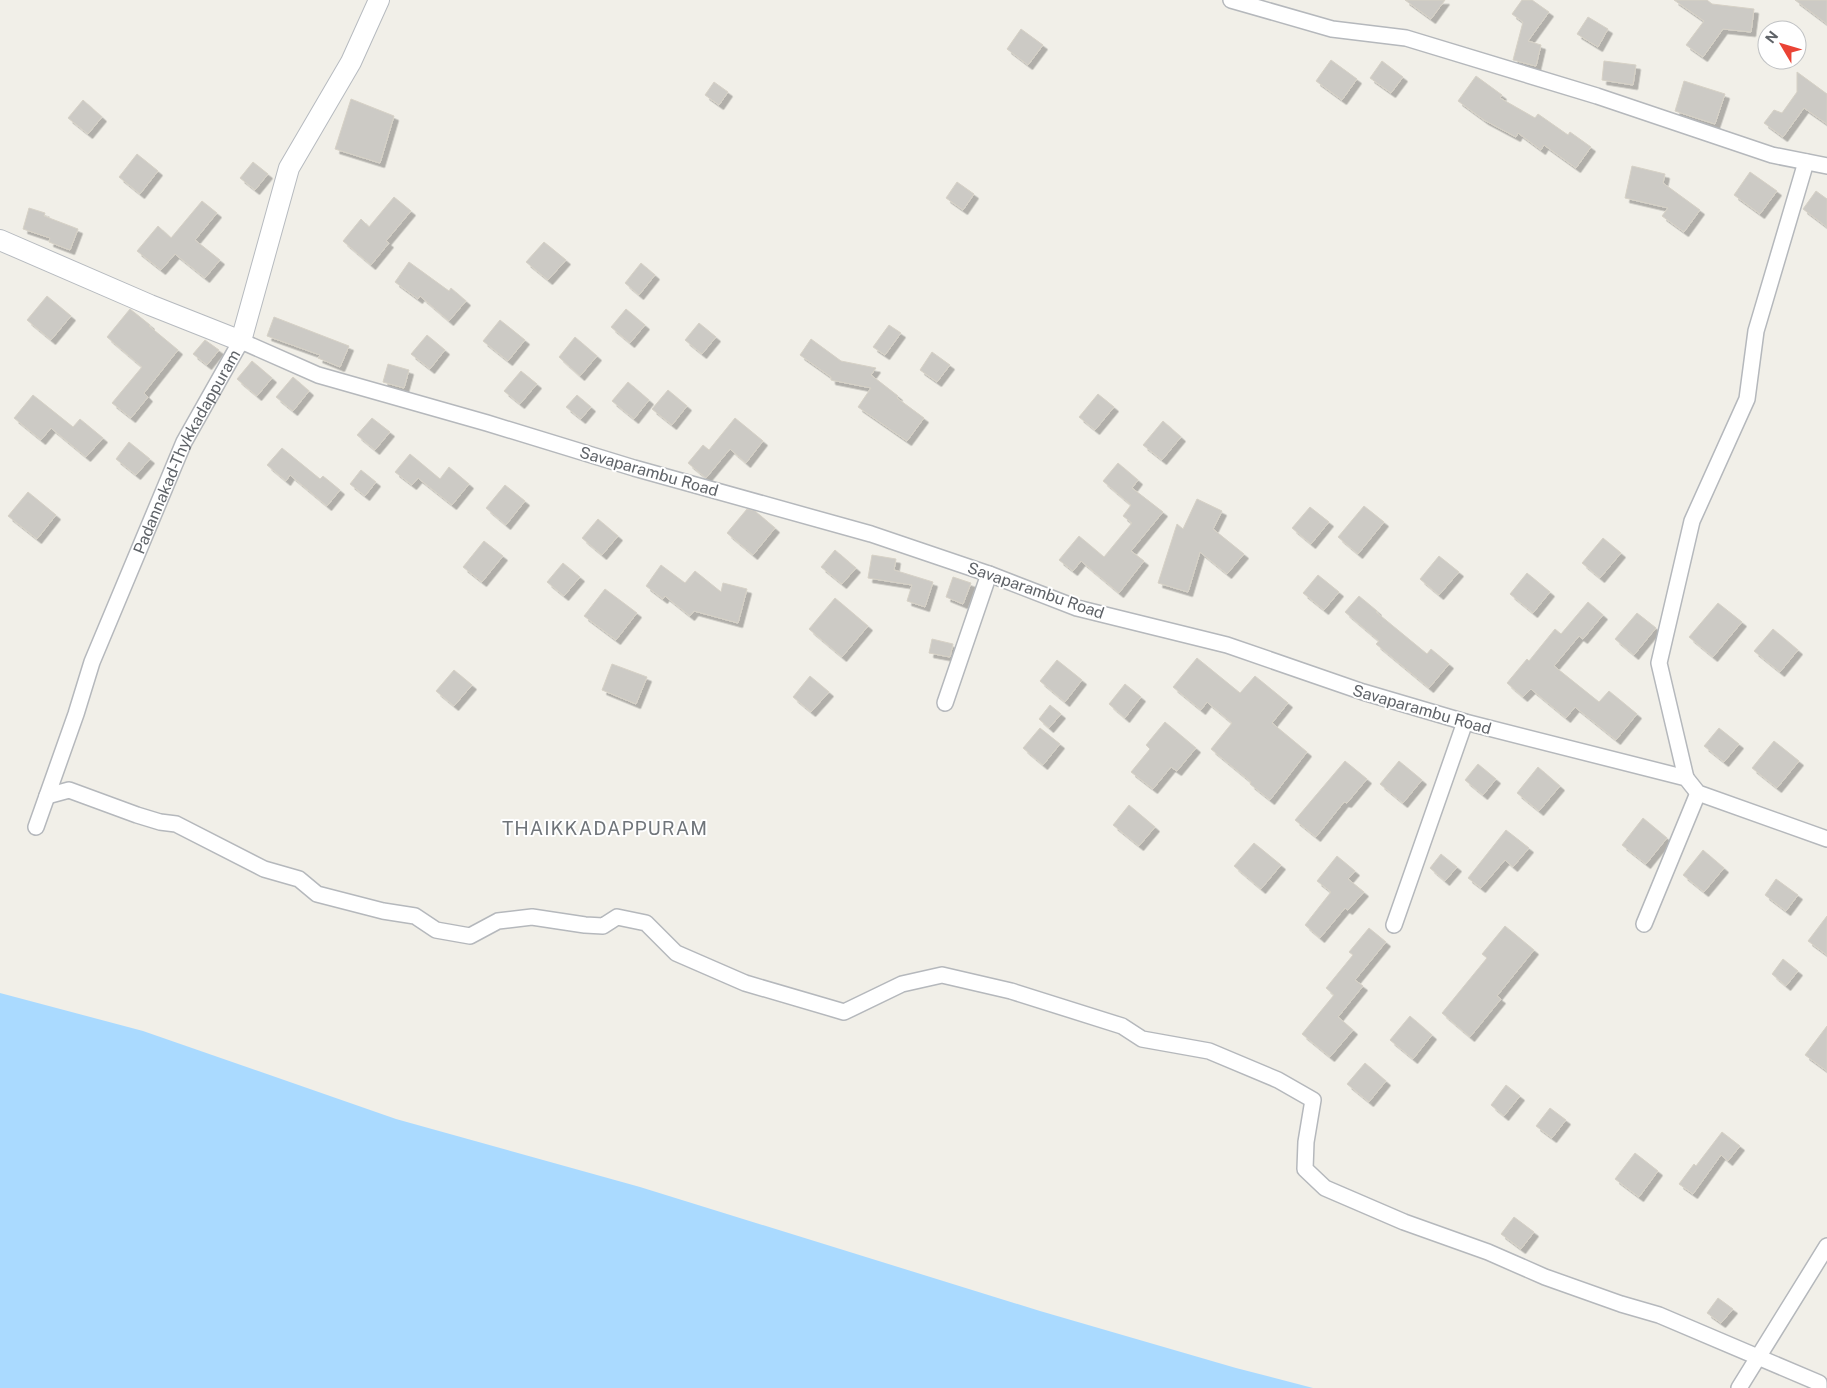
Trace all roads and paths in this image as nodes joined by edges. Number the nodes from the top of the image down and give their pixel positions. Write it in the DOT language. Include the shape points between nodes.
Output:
graph roads {
  1 [pos="379,0"];
  2 [pos="1230,0"];
  3 [pos="1806,162"];
  4 [pos="1827,166"];
  5 [pos="0,240"];
  6 [pos="241,341"];
  7 [pos="989,574"];
  8 [pos="945,703"];
  9 [pos="1465,722"];
  10 [pos="1686,778"];
  11 [pos="1698,792"];
  12 [pos="47,796"];
  13 [pos="36,827"];
  14 [pos="1827,839"];
  15 [pos="1644,924"];
  16 [pos="1394,925"];
  17 [pos="1827,1246"];
  18 [pos="1758,1358"];
  19 [pos="1739,1388"];
  20 [pos="1819,1388"];
  1 -- 6 [label="main road, Padannakad-Thykkadappuram" via="350,62 289,168"];
  2 -- 3 [label="street" via="1332,29 1406,38 1598,96 1772,155"];
  3 -- 4 [label="street"];
  3 -- 10 [label="street" via="1756,331 1747,398 1692,522 1659,663"];
  5 -- 6 [label="main road"];
  6 -- 7 [label="street, Savaparambu Road" via="318,375 871,534"];
  6 -- 12 [label="street, Padannakad-Thykkadappuram" via="184,442 92,662"];
  7 -- 8 [label="street"];
  7 -- 9 [label="street, Savaparambu Road" via="1077,608 1227,645 1363,692"];
  9 -- 10 [label="street, Savaparambu Road"];
  9 -- 16 [label="street"];
  10 -- 11 [label="street"];
  11 -- 14 [label="street"];
  11 -- 15 [label="street"];
  12 -- 13 [label="street, Padannakad-Thykkadappuram"];
  12 -- 18 [label="street" via="69,790 137,815 176,824 264,869 299,879 317,894 416,916 436,930 470,936 498,921 532,917 603,926 617,917 646,923 676,953 745,983 844,1012 902,984 942,975 1011,991 1113,1023 1142,1039 1209,1051 1278,1080 1313,1100 1304,1169 1325,1188 1545,1277 1659,1315"];
  17 -- 18 [label="street"];
  18 -- 19 [label="street"];
  18 -- 20 [label="street" via="1819,1383"];
}
